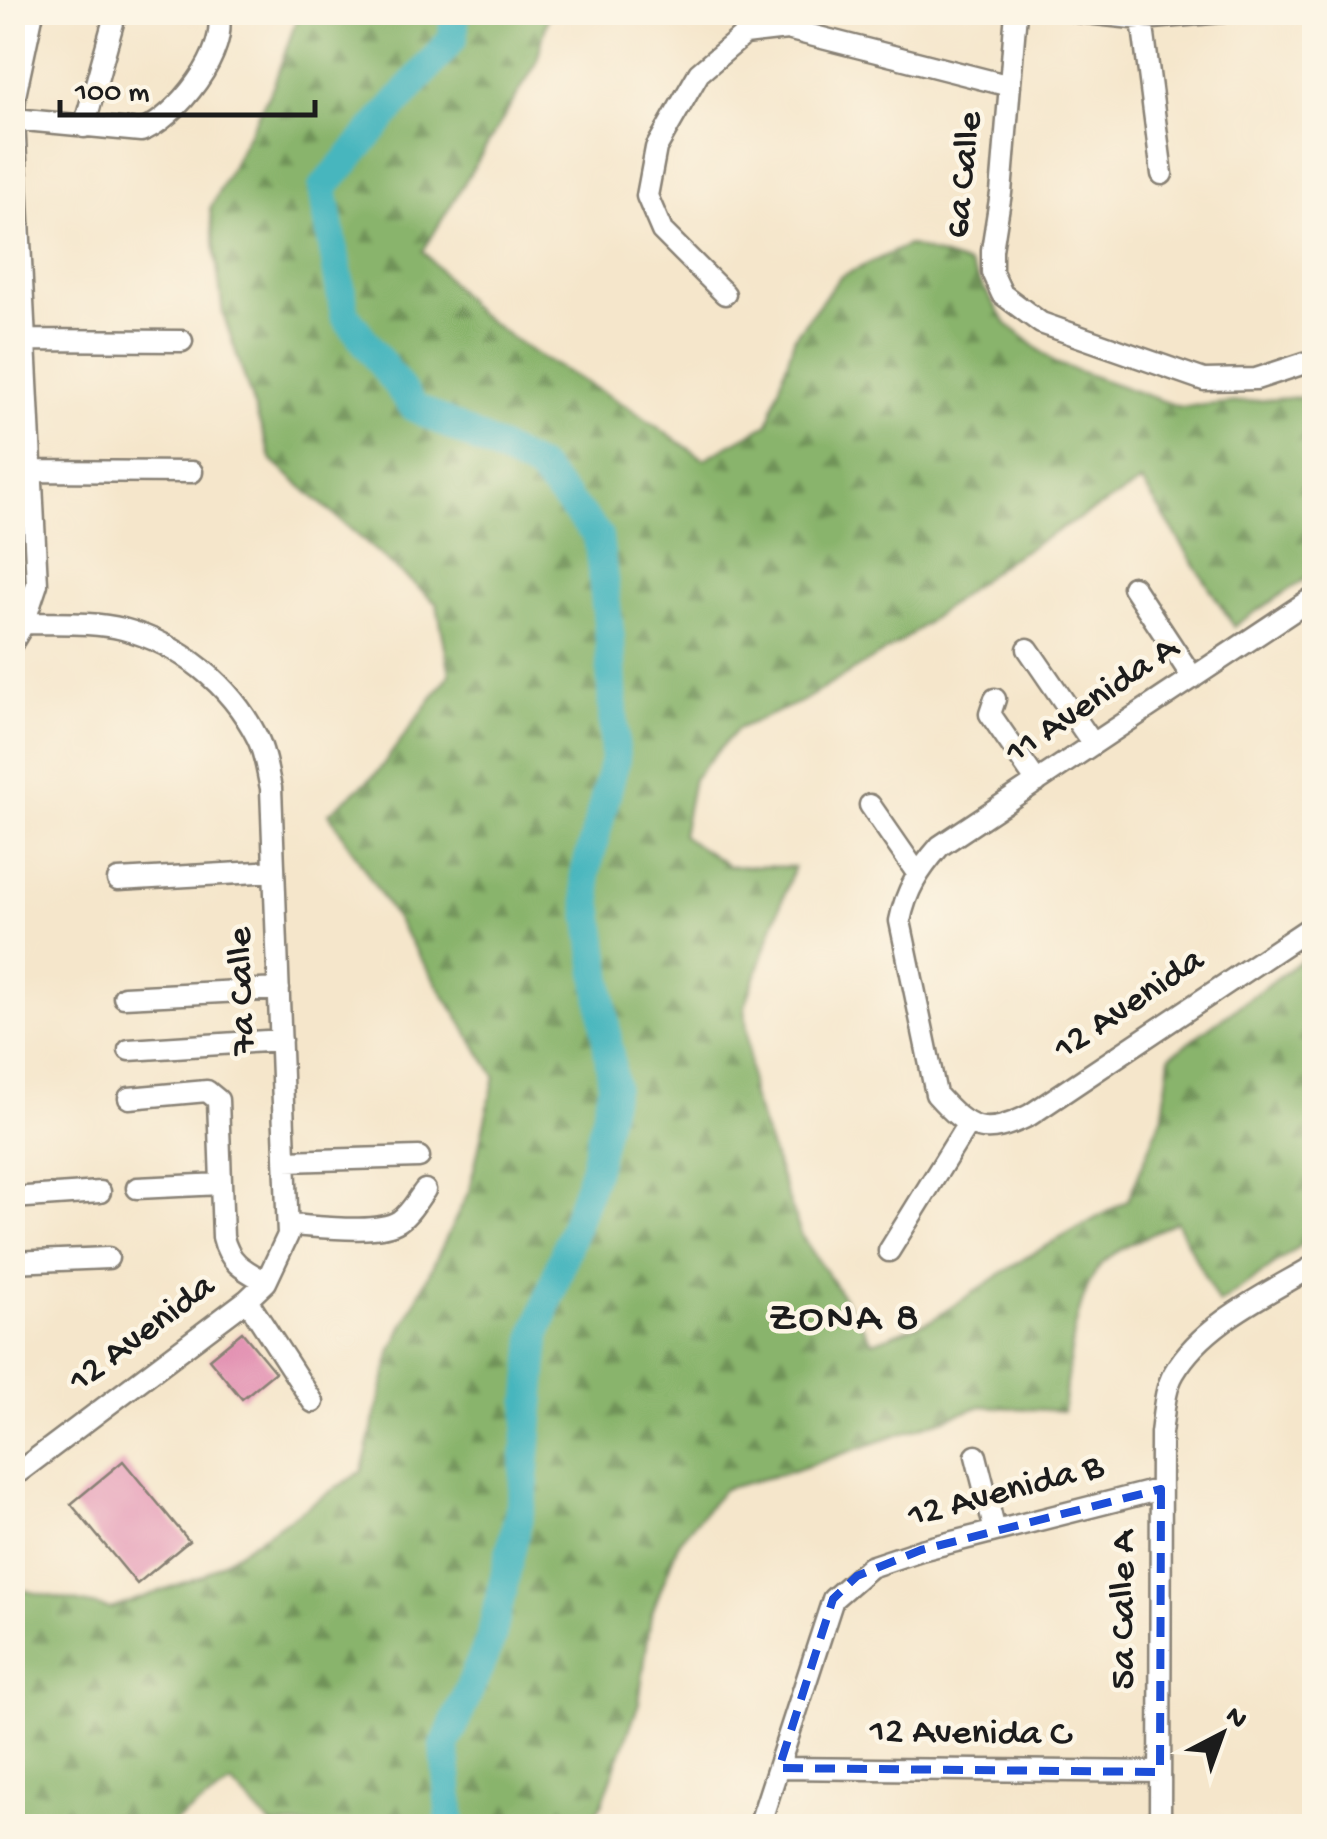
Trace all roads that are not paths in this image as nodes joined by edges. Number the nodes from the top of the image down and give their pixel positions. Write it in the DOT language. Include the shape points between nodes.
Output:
graph roads {
  1 [pos="33,12"];
  2 [pos="116,12"];
  3 [pos="217,12"];
  4 [pos="1016,12"];
  5 [pos="1077,12"];
  6 [pos="1223,12"];
  7 [pos="1142,20"];
  8 [pos="1010,86"];
  9 [pos="14,96"];
  10 [pos="14,120"];
  11 [pos="84,127"];
  12 [pos="1162,174"];
  13 [pos="725,294"];
  14 [pos="182,342"];
  15 [pos="21,349"];
  16 [pos="1314,360"];
  17 [pos="20,421"];
  18 [pos="30,471"];
  19 [pos="192,472"];
  20 [pos="1133,587"];
  21 [pos="1314,597"];
  22 [pos="24,624"];
  23 [pos="12,643"];
  24 [pos="1028,648"];
  25 [pos="1193,678"];
  26 [pos="995,699"];
  27 [pos="1093,744"];
  28 [pos="1037,782"];
  29 [pos="870,805"];
  30 [pos="274,871"];
  31 [pos="917,872"];
  32 [pos="118,880"];
  33 [pos="1314,925"];
  34 [pos="279,990"];
  35 [pos="124,997"];
  36 [pos="281,1040"];
  37 [pos="129,1050"];
  38 [pos="129,1098"];
  39 [pos="972,1127"];
  40 [pos="419,1157"];
  41 [pos="285,1161"];
  42 [pos="221,1184"];
  43 [pos="136,1188"];
  44 [pos="425,1190"];
  45 [pos="100,1192"];
  46 [pos="12,1198"];
  47 [pos="288,1225"];
  48 [pos="889,1252"];
  49 [pos="108,1258"];
  50 [pos="12,1262"];
  51 [pos="1314,1266"];
  52 [pos="266,1282"];
  53 [pos="247,1300"];
  54 [pos="313,1402"];
  55 [pos="976,1456"];
  56 [pos="12,1477"];
  57 [pos="1161,1489"];
  58 [pos="995,1532"];
  59 [pos="779,1768"];
  60 [pos="1160,1772"];
  61 [pos="759,1826"];
  62 [pos="1160,1826"];
  1 -- 9 [label="street"];
  2 -- 11 [label="street"];
  3 -- 11 [label="street" via="212,61 165,120 142,131"];
  4 -- 8 [label="street, 6a Calle"];
  5 -- 7 [label="street"];
  6 -- 7 [label="street"];
  7 -- 12 [label="street"];
  8 -- 13 [label="street" via="788,29 744,34 699,74 656,148 647,196 662,231"];
  8 -- 16 [label="street, 6a Calle" via="992,250 1002,294 1041,323 1204,380 1256,379"];
  9 -- 10 [label="street"];
  10 -- 11 [label="street"];
  10 -- 15 [label="street"];
  14 -- 15 [label="street"];
  15 -- 17 [label="street"];
  17 -- 18 [label="street"];
  18 -- 19 [label="street"];
  18 -- 22 [label="street" via="36,584"];
  20 -- 25 [label="street"];
  21 -- 25 [label="street, 11 Avenida A"];
  22 -- 23 [label="street"];
  22 -- 30 [label="street, 7a Calle" via="121,628 171,646 234,700 259,739 271,788"];
  24 -- 27 [label="street"];
  25 -- 27 [label="street, 11 Avenida A"];
  26 -- 28 [label="street" via="990,714"];
  27 -- 28 [label="street, 11 Avenida A"];
  28 -- 31 [label="street, 11 Avenida A" via="940,846"];
  29 -- 31 [label="street"];
  30 -- 32 [label="street"];
  30 -- 34 [label="street, 7a Calle"];
  31 -- 39 [label="street" via="900,921 936,1094"];
  33 -- 39 [label="street, 12 Avenida" via="1030,1115 1006,1127"];
  34 -- 35 [label="street"];
  34 -- 36 [label="street, 7a Calle"];
  36 -- 37 [label="street"];
  36 -- 41 [label="street, 7a Calle"];
  38 -- 42 [label="street" via="214,1094"];
  39 -- 48 [label="street"];
  40 -- 41 [label="street"];
  41 -- 47 [label="street, 7a Calle"];
  42 -- 43 [label="street"];
  42 -- 52 [label="street" via="226,1253"];
  44 -- 47 [label="street" via="395,1224"];
  45 -- 46 [label="street"];
  47 -- 52 [label="street, 7a Calle"];
  49 -- 50 [label="street"];
  51 -- 57 [label="street, 5a Calle A" via="1239,1311 1196,1345 1174,1374 1166,1394"];
  52 -- 53 [label="street, 12 Avenida"];
  53 -- 54 [label="street"];
  53 -- 56 [label="street, 12 Avenida"];
  55 -- 58 [label="street"];
  57 -- 58 [label="street, 12 Avenida B"];
  57 -- 60 [label="street, 5a Calle A"];
  58 -- 59 [label="street, 12 Avenida B" via="870,1568 834,1599"];
  59 -- 60 [label="street, 12 Avenida C"];
  59 -- 61 [label="street"];
  60 -- 62 [label="street, 5a Calle A"];
}
